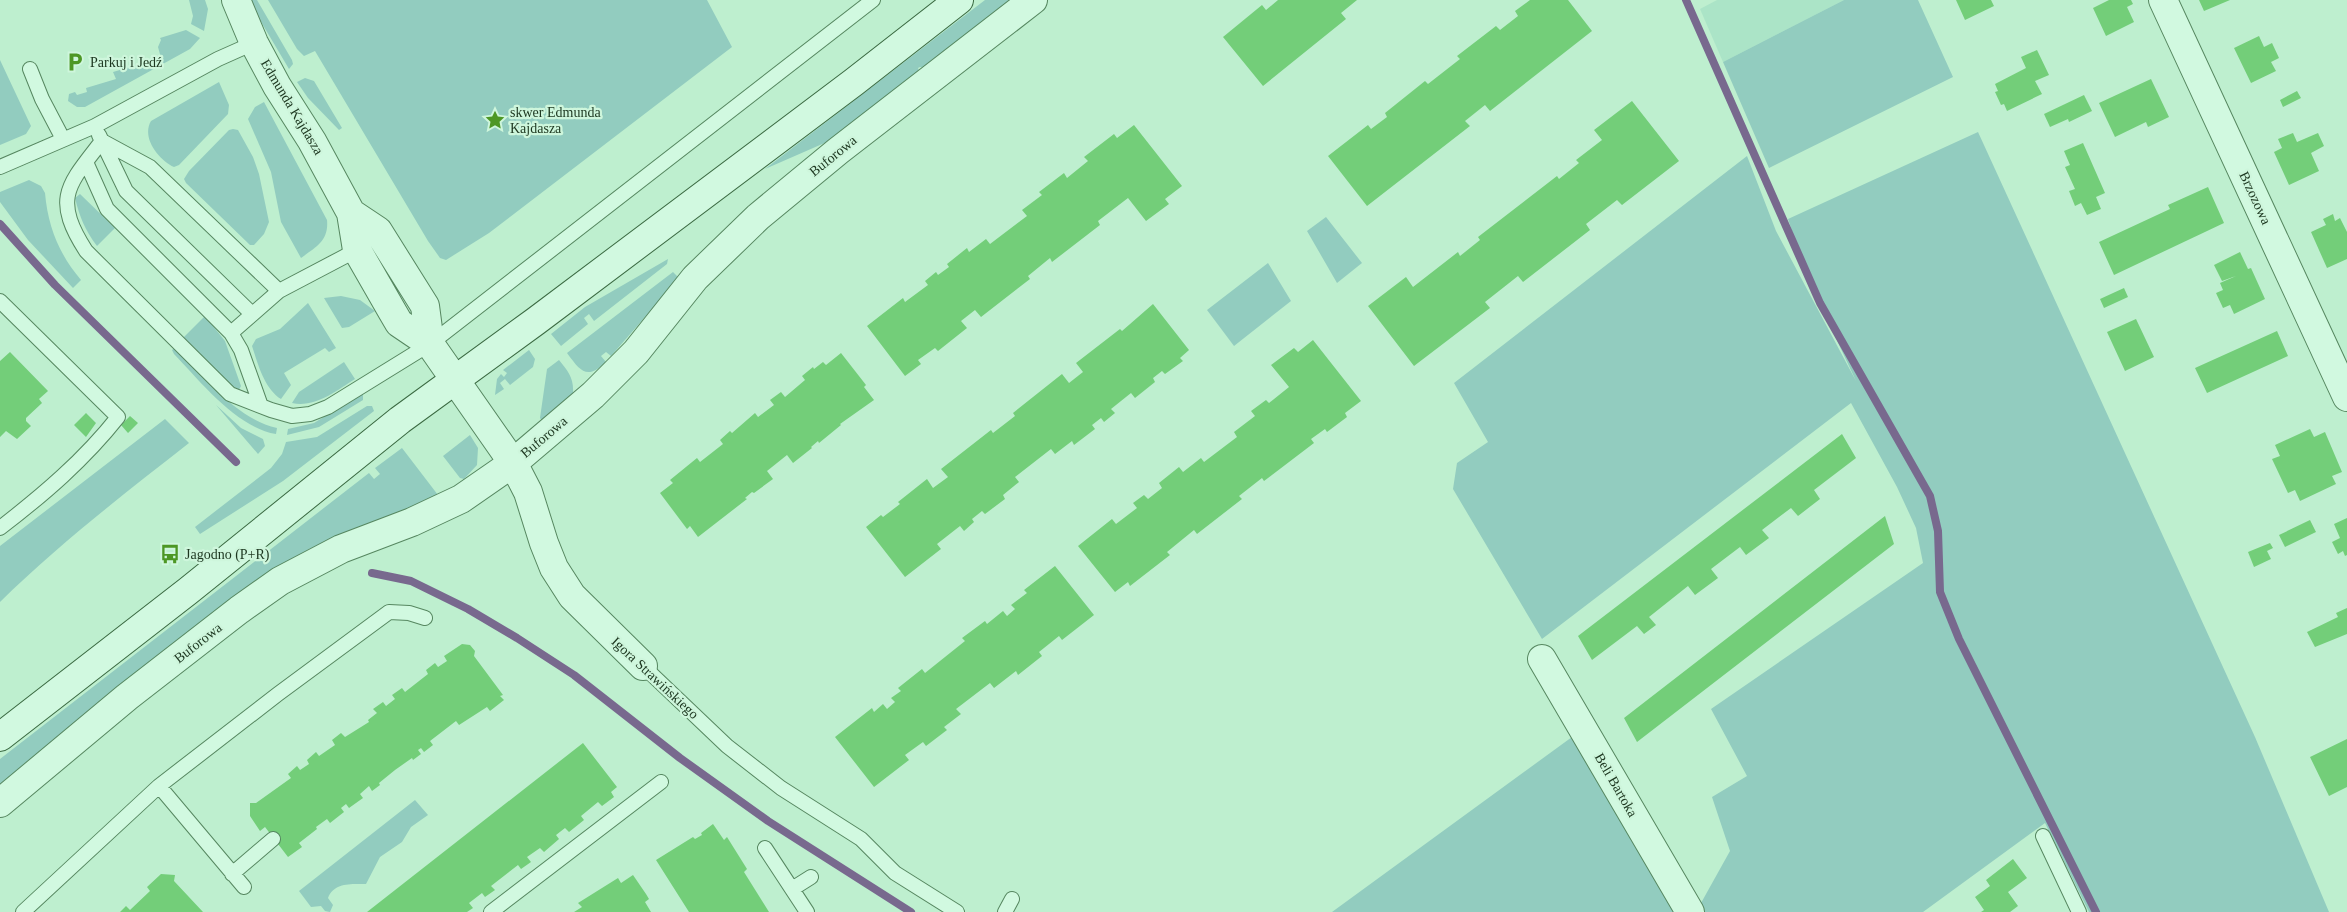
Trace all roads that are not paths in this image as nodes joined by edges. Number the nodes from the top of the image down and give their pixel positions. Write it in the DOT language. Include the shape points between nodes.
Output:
graph roads {
  1 [pos="236,0"];
  2 [pos="873,0"];
  3 [pos="959,0"];
  4 [pos="1034,0"];
  5 [pos="2163,0"];
  6 [pos="254,43"];
  7 [pos="30,69"];
  8 [pos="95,126"];
  9 [pos="63,139"];
  10 [pos="102,141"];
  11 [pos="86,162"];
  12 [pos="0,167"];
  13 [pos="351,213"];
  14 [pos="357,250"];
  15 [pos="279,291"];
  16 [pos="0,301"];
  17 [pos="252,314"];
  18 [pos="231,333"];
  19 [pos="430,344"];
  20 [pos="454,380"];
  21 [pos="2347,397"];
  22 [pos="261,406"];
  23 [pos="513,463"];
  24 [pos="0,528"];
  25 [pos="425,618"];
  26 [pos="1542,659"];
  27 [pos="643,666"];
  28 [pos="0,737"];
  29 [pos="661,782"];
  30 [pos="160,786"];
  31 [pos="0,803"];
  32 [pos="2043,836"];
  33 [pos="274,839"];
  34 [pos="765,848"];
  35 [pos="232,874"];
  36 [pos="811,877"];
  37 [pos="244,887"];
  38 [pos="792,889"];
  39 [pos="1012,899"];
  40 [pos="23,912"];
  41 [pos="492,912"];
  42 [pos="807,912"];
  43 [pos="957,912"];
  44 [pos="1005,912"];
  45 [pos="1690,912"];
  46 [pos="2079,912"];
  1 -- 6 [label="street, Edmunda Kajdasza"];
  2 -- 19 [label="lane"];
  3 -- 20 [label="street"];
  4 -- 23 [label="street, Buforowa" via="758,217 695,278 636,352 593,395"];
  5 -- 21 [label="street, Brzozowa"];
  6 -- 8 [label="lane"];
  6 -- 13 [label="street, Edmunda Kajdasza"];
  7 -- 9 [label="lane"];
  8 -- 9 [label="lane"];
  8 -- 10 [label="lane"];
  9 -- 12 [label="lane"];
  10 -- 11 [label="lane"];
  10 -- 15 [label="lane" via="150,167"];
  10 -- 17 [label="lane" via="126,190"];
  11 -- 18 [label="lane" via="107,209"];
  11 -- 22 [label="lane" via="70,183 67,199 70,219 86,251 230,394"];
  13 -- 14 [label="street, Edmunda Kajdasza"];
  13 -- 19 [label="street, Edmunda Kajdasza" via="378,231 425,306"];
  14 -- 15 [label="lane"];
  14 -- 19 [label="street, Edmunda Kajdasza" via="399,323"];
  15 -- 17 [label="lane"];
  16 -- 24 [label="lane" via="118,416 96,444 48,490"];
  17 -- 18 [label="lane"];
  18 -- 22 [label="lane" via="241,350"];
  19 -- 20 [label="street, Edmunda Kajdasza"];
  19 -- 22 [label="lane" via="328,407 310,414 283,414"];
  20 -- 23 [label="street, Edmunda Kajdasza"];
  20 -- 28 [label="street" via="357,453 188,591"];
  23 -- 27 [label="street, Igora Strawińskiego" via="528,492 554,568 572,596"];
  23 -- 31 [label="street, Buforowa" via="461,499 341,549 280,581 127,697"];
  25 -- 30 [label="lane" via="409,612 389,612"];
  26 -- 45 [label="street, Beli Bartoka"];
  27 -- 43 [label="lane, Igora Strawińskiego" via="727,746 782,788 861,839 895,873"];
  29 -- 41 [label="lane"];
  30 -- 35 [label="lane"];
  30 -- 40 [label="lane"];
  32 -- 46 [label="lane"];
  33 -- 35 [label="lane"];
  34 -- 38 [label="lane"];
  35 -- 37 [label="lane"];
  36 -- 38 [label="lane"];
  38 -- 42 [label="lane"];
  39 -- 44 [label="lane"];
}
